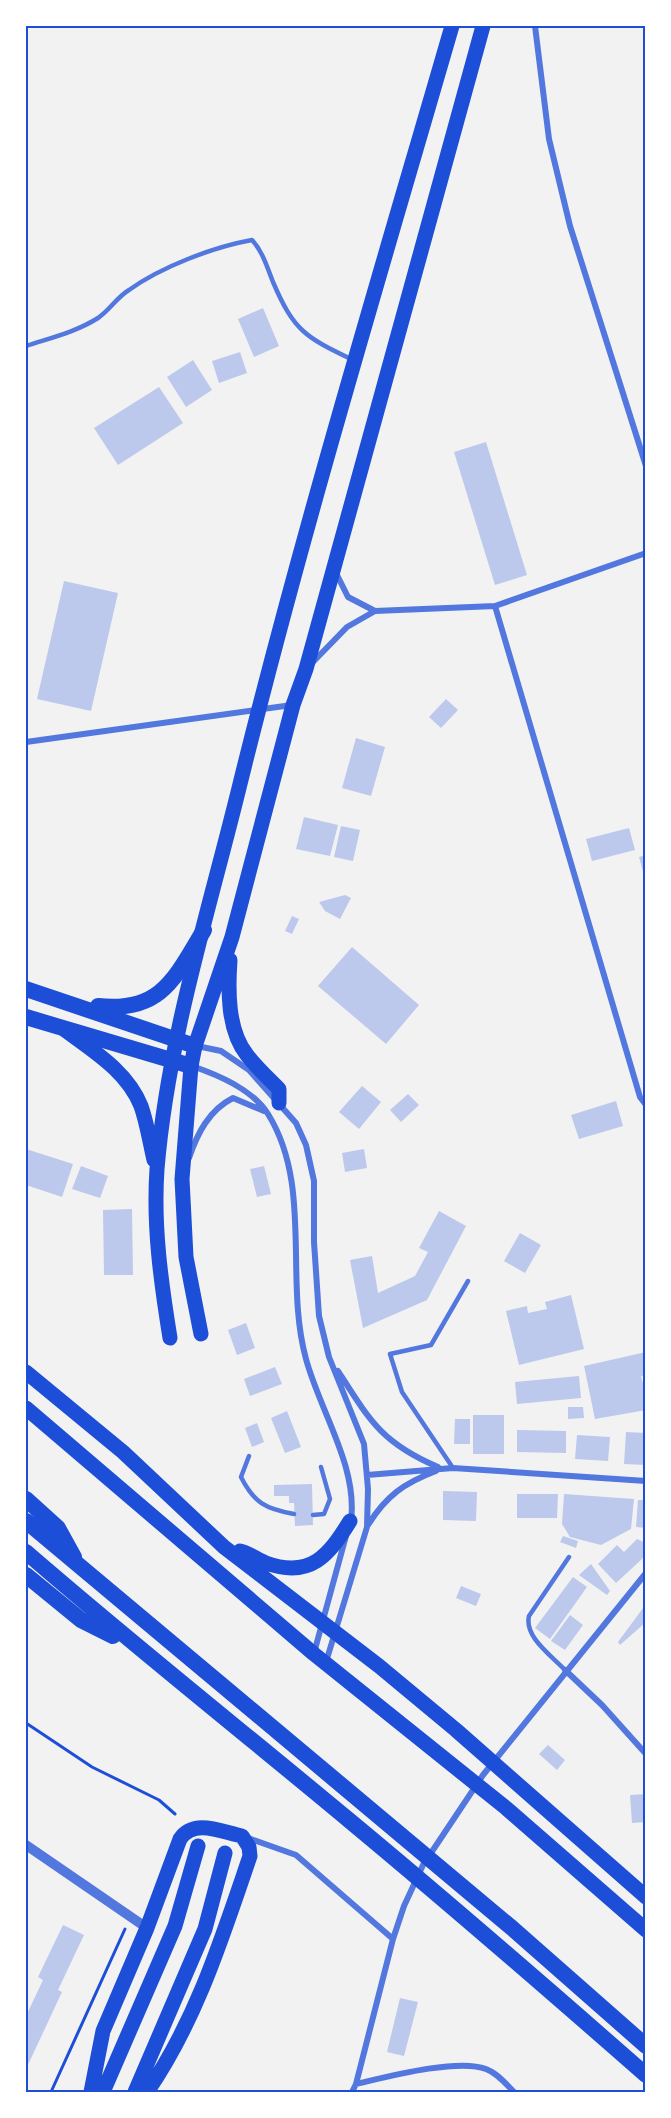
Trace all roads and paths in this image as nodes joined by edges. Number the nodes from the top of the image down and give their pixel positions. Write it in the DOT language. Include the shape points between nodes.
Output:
graph roads {
  1 [pos="452,26"];
  2 [pos="483,26"];
  3 [pos="535,26"];
  4 [pos="26,346"];
  5 [pos="355,361"];
  6 [pos="642,445"];
  7 [pos="645,466"];
  8 [pos="645,553"];
  9 [pos="332,566"];
  10 [pos="495,606"];
  11 [pos="375,611"];
  12 [pos="306,669"];
  13 [pos="293,705"];
  14 [pos="258,710"];
  15 [pos="26,742"];
  16 [pos="204,930"];
  17 [pos="232,937"];
  18 [pos="26,989"];
  19 [pos="66,1002"];
  20 [pos="26,1017"];
  21 [pos="58,1024"];
  22 [pos="177,1039"];
  23 [pos="195,1046"];
  24 [pos="171,1060"];
  25 [pos="191,1066"];
  26 [pos="279,1103"];
  27 [pos="645,1106"];
  28 [pos="267,1113"];
  29 [pos="157,1170"];
  30 [pos="182,1179"];
  31 [pos="468,1281"];
  32 [pos="201,1334"];
  33 [pos="170,1338"];
  34 [pos="330,1357"];
  35 [pos="26,1372"];
  36 [pos="26,1407"];
  37 [pos="249,1456"];
  38 [pos="321,1467"];
  39 [pos="442,1468"];
  40 [pos="453,1468"];
  41 [pos="367,1475"];
  42 [pos="645,1481"];
  43 [pos="26,1499"];
  44 [pos="294,1514"];
  45 [pos="313,1515"];
  46 [pos="26,1521"];
  47 [pos="350,1521"];
  48 [pos="367,1527"];
  49 [pos="224,1546"];
  50 [pos="26,1552"];
  51 [pos="569,1557"];
  52 [pos="81,1569"];
  53 [pos="645,1573"];
  54 [pos="26,1575"];
  55 [pos="329,1627"];
  56 [pos="134,1646"];
  57 [pos="320,1658"];
  58 [pos="565,1670"];
  59 [pos="26,1723"];
  60 [pos="645,1754"];
  61 [pos="175,1814"];
  62 [pos="242,1836"];
  63 [pos="26,1845"];
  64 [pos="198,1846"];
  65 [pos="225,1853"];
  66 [pos="645,1897"];
  67 [pos="147,1928"];
  68 [pos="124,1929"];
  69 [pos="645,1930"];
  70 [pos="393,1940"];
  71 [pos="645,2046"];
  72 [pos="645,2075"];
  73 [pos="356,2084"];
  74 [pos="51,2092"];
  75 [pos="91,2092"];
  76 [pos="103,2092"];
  77 [pos="135,2092"];
  78 [pos="147,2092"];
  79 [pos="352,2092"];
  80 [pos="514,2092"];
  1 -- 5 [label="main road"];
  2 -- 9 [label="main road"];
  3 -- 6 [label="street" via="549,140 567,215"];
  4 -- 5 [label="lane" via="71,332 100,317 127,291 157,272 252,240 260,249 287,314 299,329"];
  5 -- 14 [label="main road"];
  6 -- 7 [label="street"];
  8 -- 10 [label="street"];
  9 -- 11 [label="street" via="348,597"];
  9 -- 12 [label="main road"];
  10 -- 11 [label="street"];
  10 -- 27 [label="street"];
  11 -- 12 [label="street" via="347,627"];
  12 -- 13 [label="main road"];
  13 -- 14 [label="street"];
  13 -- 17 [label="main road"];
  14 -- 15 [label="street"];
  14 -- 16 [label="main road"];
  16 -- 19 [label="highway" via="165,990 150,999 119,1008"];
  16 -- 22 [label="main road"];
  17 -- 23 [label="main road"];
  17 -- 26 [label="main road" via="229,988 235,1027 246,1053 279,1089"];
  18 -- 19 [label="highway"];
  19 -- 22 [label="highway"];
  20 -- 21 [label="highway"];
  21 -- 24 [label="highway"];
  21 -- 29 [label="main road" via="129,1083 141,1106"];
  22 -- 23 [label="highway"];
  22 -- 24 [label="main road"];
  23 -- 25 [label="main road"];
  23 -- 26 [label="street" via="221,1051 249,1070"];
  24 -- 25 [label="highway"];
  24 -- 29 [label="main road"];
  25 -- 28 [label="street" via="213,1073 254,1097"];
  25 -- 30 [label="main road"];
  26 -- 34 [label="street" via="296,1123 306,1144 314,1181 319,1316"];
  28 -- 30 [label="street" via="233,1098 223,1104 193,1146"];
  28 -- 47 [label="street" via="284,1145 291,1174 297,1316 306,1359 349,1474"];
  29 -- 33 [label="main road" via="157,1262"];
  30 -- 32 [label="main road" via="186,1257"];
  31 -- 40 [label="lane" via="431,1345 390,1354 407,1400"];
  34 -- 39 [label="street" via="373,1425 408,1454"];
  34 -- 41 [label="street" via="364,1444"];
  35 -- 49 [label="main road" via="123,1452"];
  36 -- 57 [label="main road"];
  37 -- 44 [label="lane" via="241,1477 251,1496 274,1511"];
  38 -- 45 [label="lane" via="330,1499 324,1514"];
  39 -- 40 [label="street"];
  39 -- 41 [label="street"];
  39 -- 48 [label="street" via="391,1494"];
  40 -- 42 [label="street"];
  41 -- 48 [label="street"];
  43 -- 52 [label="highway" via="58,1528"];
  46 -- 52 [label="highway"];
  47 -- 49 [label="main road" via="331,1552 298,1568 281,1568"];
  47 -- 55 [label="street"];
  48 -- 55 [label="street"];
  49 -- 55 [label="main road"];
  50 -- 56 [label="highway"];
  51 -- 58 [label="lane" via="527,1623 534,1638"];
  52 -- 71 [label="highway" via="512,1928"];
  53 -- 58 [label="street"];
  54 -- 56 [label="highway" via="81,1620"];
  55 -- 57 [label="street"];
  55 -- 57 [label="street"];
  55 -- 66 [label="main road" via="456,1730"];
  56 -- 72 [label="highway" via="497,1944"];
  57 -- 69 [label="main road" via="506,1808"];
  58 -- 60 [label="street" via="602,1704"];
  58 -- 70 [label="street" via="457,1811 423,1865"];
  59 -- 61 [label="path" via="92,1767 159,1800"];
  62 -- 67 [label="main road" via="201,1827 183,1835"];
  62 -- 70 [label="street" via="296,1855"];
  62 -- 78 [label="main road" via="250,1856 212,1968 170,2060"];
  63 -- 67 [label="street"];
  64 -- 76 [label="main road" via="175,1926"];
  65 -- 77 [label="main road" via="205,1929"];
  67 -- 75 [label="main road" via="103,2031"];
  68 -- 74 [label="path"];
  70 -- 73 [label="street"];
  73 -- 79 [label="street"];
  73 -- 80 [label="street" via="415,2071 467,2067 494,2073"];
}
